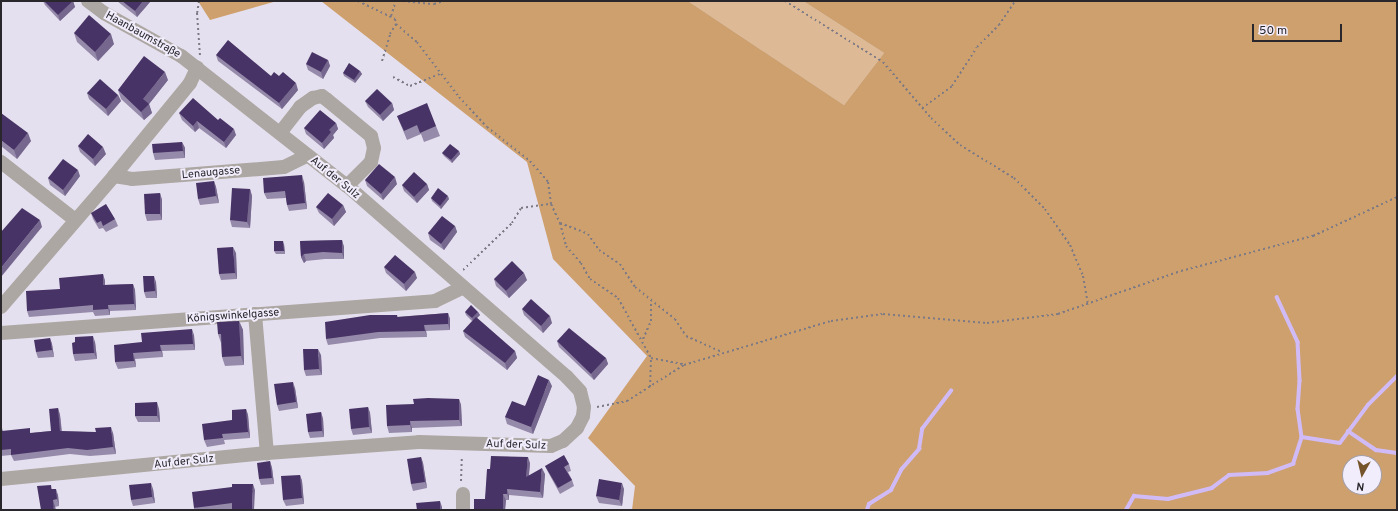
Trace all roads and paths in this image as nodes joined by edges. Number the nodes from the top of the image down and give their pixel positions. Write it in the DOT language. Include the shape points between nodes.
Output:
graph roads {
  1 [pos="88,1"];
  2 [pos="199,1"];
  3 [pos="358,1"];
  4 [pos="396,1"];
  5 [pos="403,1"];
  6 [pos="444,1"];
  7 [pos="785,1"];
  8 [pos="1016,1"];
  9 [pos="391,16"];
  10 [pos="396,24"];
  11 [pos="382,61"];
  12 [pos="197,68"];
  13 [pos="442,73"];
  14 [pos="393,77"];
  15 [pos="922,108"];
  16 [pos="280,132"];
  17 [pos="307,156"];
  18 [pos="1,162"];
  19 [pos="114,176"];
  20 [pos="348,186"];
  21 [pos="1397,197"];
  22 [pos="550,204"];
  23 [pos="74,219"];
  24 [pos="560,223"];
  25 [pos="451,279"];
  26 [pos="462,288"];
  27 [pos="651,300"];
  28 [pos="1088,305"];
  29 [pos="1,307"];
  30 [pos="255,314"];
  31 [pos="1,333"];
  32 [pos="642,339"];
  33 [pos="723,353"];
  34 [pos="651,358"];
  35 [pos="684,365"];
  36 [pos="650,387"];
  37 [pos="584,407"];
  38 [pos="462,443"];
  39 [pos="267,453"];
  40 [pos="1,479"];
  41 [pos="463,494"];
  42 [pos="463,510"];
  1 -- 12 [label="street, Haanbaumstraße" via="104,14 181,56"];
  2 -- 12 [label="path" via="197,13 200,57"];
  3 -- 9 [label="path"];
  4 -- 9 [label="path"];
  5 -- 6 [label="path" via="434,4"];
  7 -- 15 [label="path" via="883,62"];
  8 -- 15 [label="path" via="999,25 977,47 952,86"];
  9 -- 10 [label="path"];
  10 -- 11 [label="path" via="390,34"];
  10 -- 13 [label="path" via="417,42"];
  12 -- 16 [label="street, Auf der Sulz"];
  12 -- 19 [label="street" via="190,83"];
  13 -- 14 [label="path" via="410,86"];
  13 -- 22 [label="path" via="459,97 487,127 530,161 548,182"];
  15 -- 28 [label="path" via="960,144 1014,178 1045,209 1070,245 1083,276"];
  16 -- 17 [label="street, Auf der Sulz"];
  16 -- 20 [label="street" via="300,107 314,98 326,98 371,136 374,148 370,162"];
  17 -- 19 [label="street, Lenaugasse" via="284,167 132,179"];
  17 -- 20 [label="street, Auf der Sulz"];
  18 -- 23 [label="street"];
  19 -- 23 [label="street"];
  20 -- 25 [label="street, Auf der Sulz"];
  21 -- 28 [label="path" via="1313,236 1181,270"];
  22 -- 24 [label="path"];
  22 -- 25 [label="path" via="521,208 512,223 469,266"];
  23 -- 29 [label="street"];
  24 -- 27 [label="path" via="588,234 599,250 620,264 635,287"];
  24 -- 32 [label="path" via="566,246 582,262 590,279 618,298"];
  25 -- 26 [label="street, Auf der Sulz"];
  26 -- 30 [label="street, Königswinkelgasse" via="435,301"];
  26 -- 37 [label="street, Auf der Sulz" via="567,377 580,391"];
  27 -- 32 [label="path" via="651,321"];
  27 -- 33 [label="path" via="675,319 686,336"];
  28 -- 33 [label="path" via="1058,314 987,323 882,314 839,320"];
  30 -- 31 [label="street, Königswinkelgasse"];
  30 -- 39 [label="street"];
  32 -- 34 [label="path"];
  33 -- 35 [label="path"];
  34 -- 35 [label="path"];
  34 -- 36 [label="path"];
  35 -- 36 [label="path"];
  36 -- 37 [label="path" via="627,401"];
  37 -- 38 [label="street, Auf der Sulz" via="577,428 563,441 551,446"];
  38 -- 39 [label="street, Auf der Sulz" via="419,442"];
  38 -- 41 [label="path" via="460,487"];
  39 -- 40 [label="street, Auf der Sulz"];
  41 -- 42 [label="street"];
}
